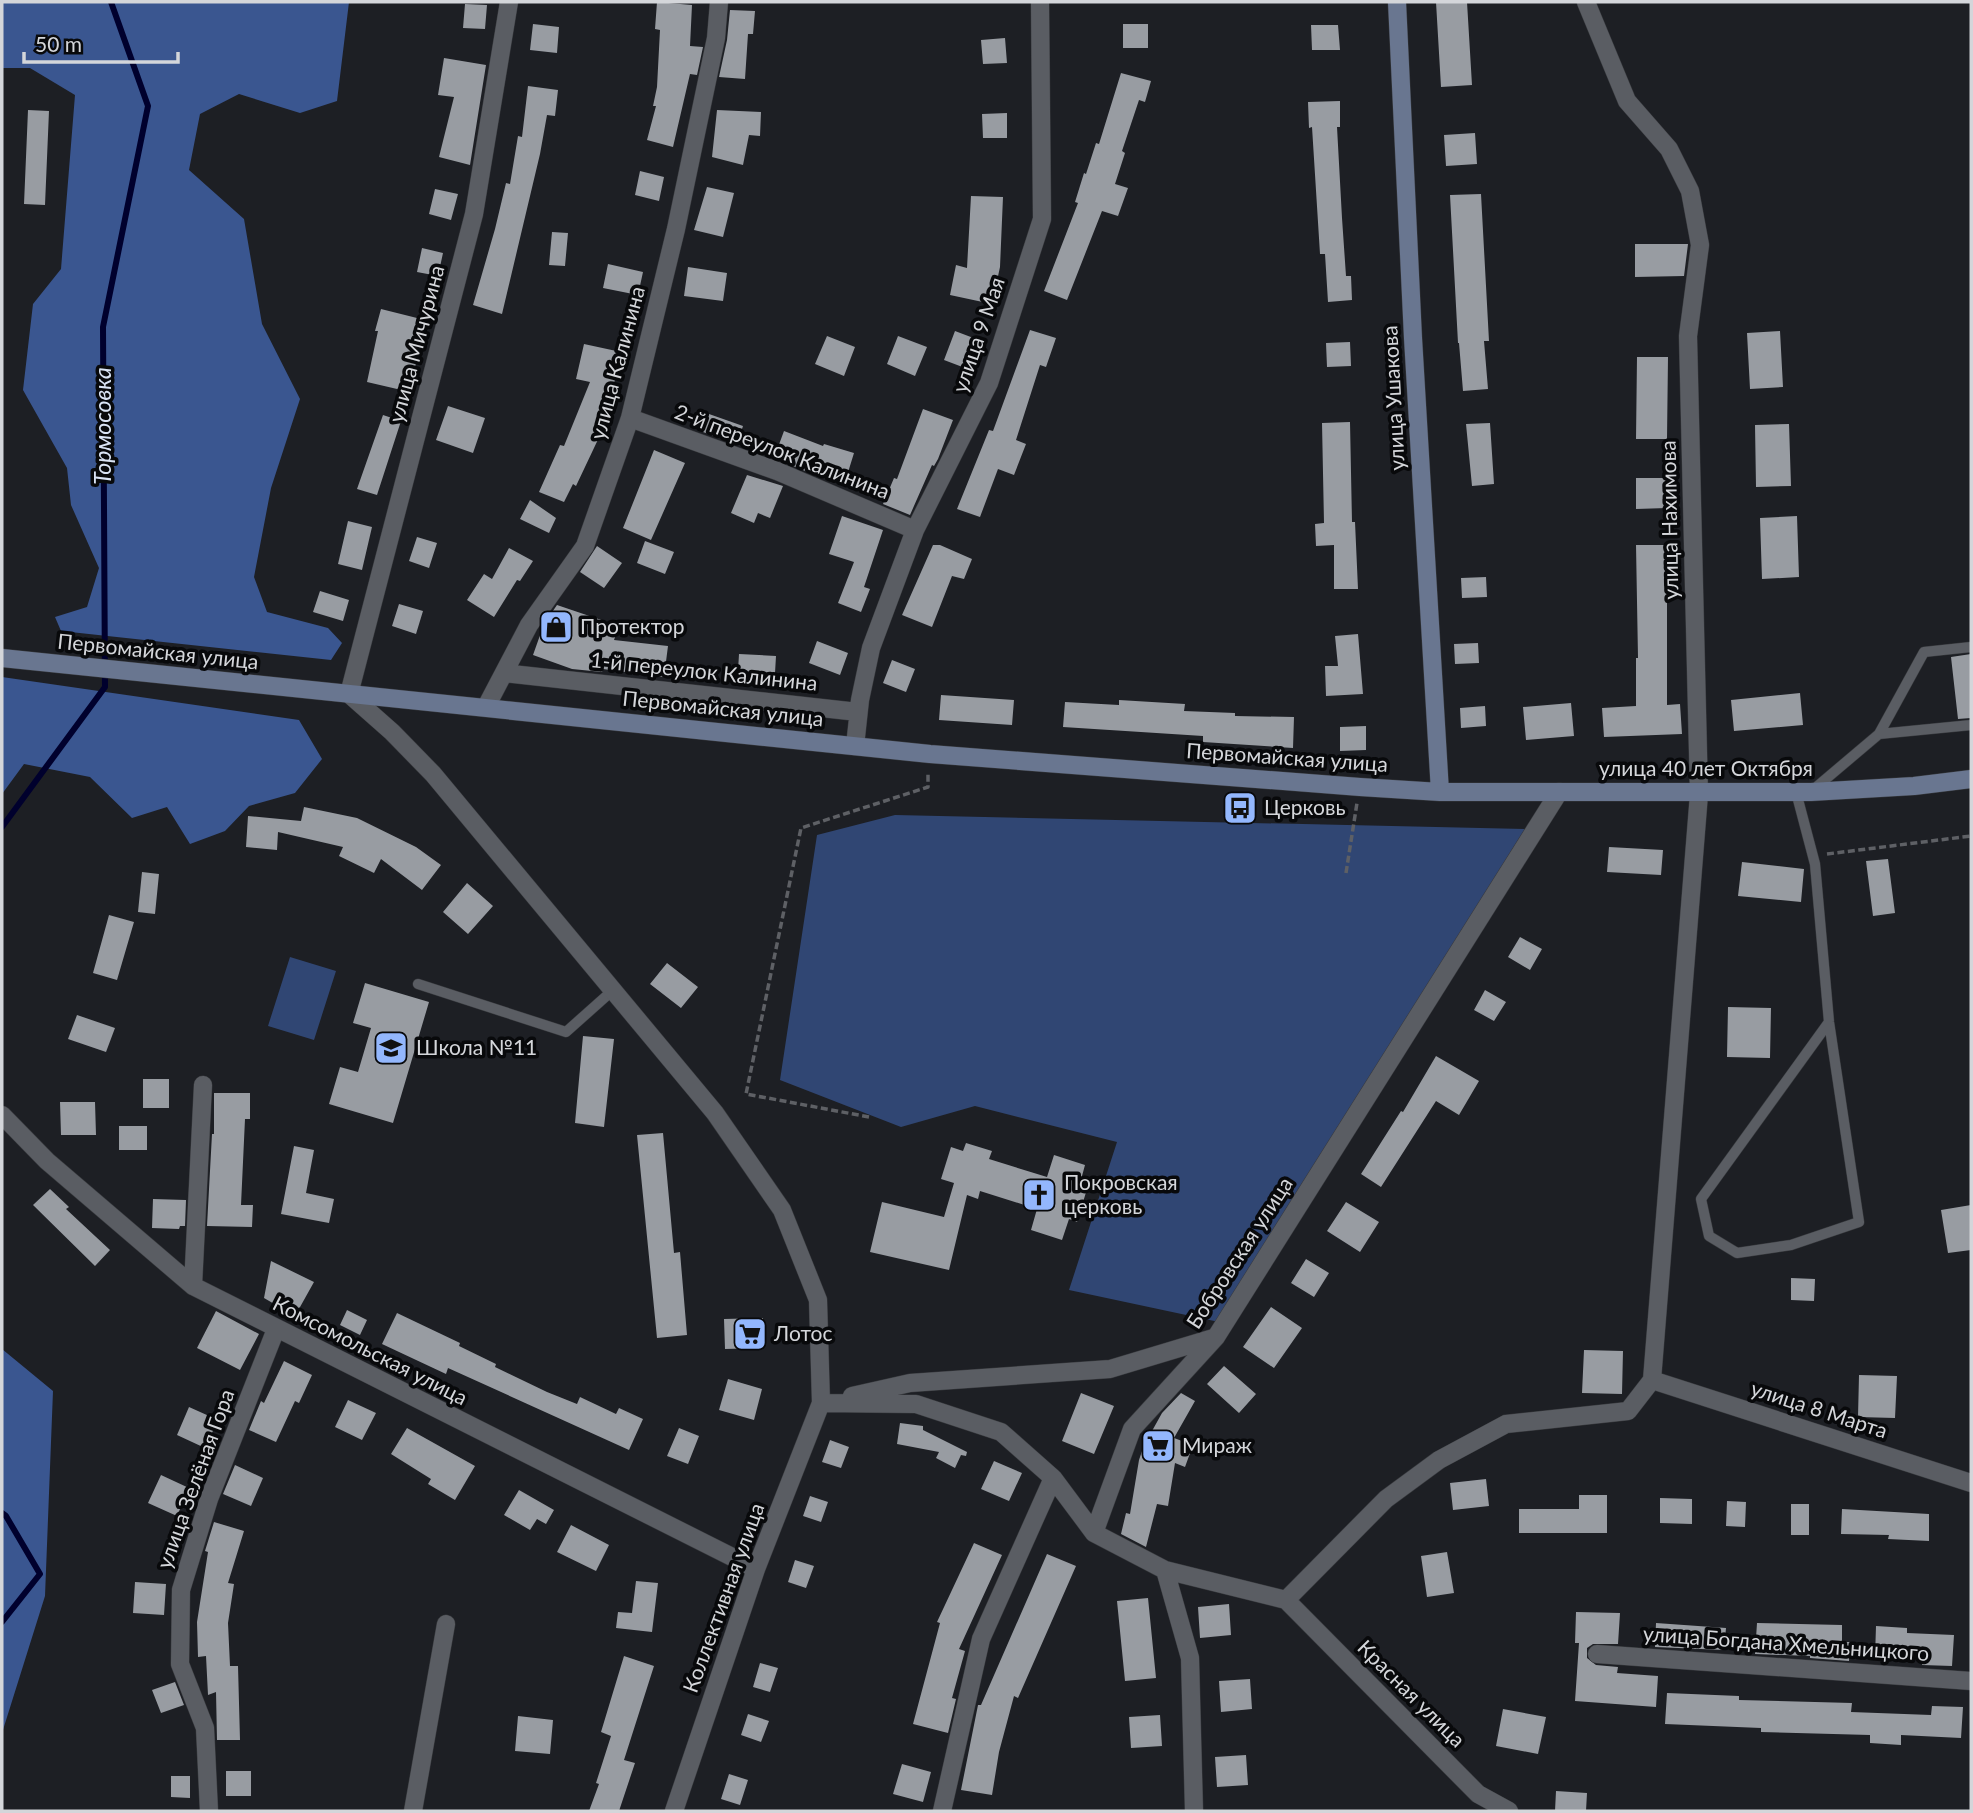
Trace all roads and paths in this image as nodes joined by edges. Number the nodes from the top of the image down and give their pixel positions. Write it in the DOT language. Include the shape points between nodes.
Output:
graph roads {
  1 [pos="509,2"];
  2 [pos="719,2"];
  3 [pos="1040,2"];
  4 [pos="1397,2"];
  5 [pos="1586,2"];
  6 [pos="631,418"];
  7 [pos="915,530"];
  8 [pos="1971,647"];
  9 [pos="2,658"];
  10 [pos="503,673"];
  11 [pos="349,694"];
  12 [pos="486,707"];
  13 [pos="858,712"];
  14 [pos="1971,725"];
  15 [pos="1879,734"];
  16 [pos="855,746"];
  17 [pos="930,754"];
  18 [pos="1971,779"];
  19 [pos="1360,787"];
  20 [pos="1440,792"];
  21 [pos="1559,792"];
  22 [pos="1803,792"];
  23 [pos="1699,794"];
  24 [pos="1971,836"];
  25 [pos="1813,855"];
  26 [pos="1346,873"];
  27 [pos="418,984"];
  28 [pos="612,991"];
  29 [pos="1829,1022"];
  30 [pos="203,1085"];
  31 [pos="2,1115"];
  32 [pos="870,1117"];
  33 [pos="193,1286"];
  34 [pos="276,1329"];
  35 [pos="1216,1338"];
  36 [pos="1652,1380"];
  37 [pos="821,1403"];
  38 [pos="1053,1478"];
  39 [pos="1971,1483"];
  40 [pos="1094,1533"];
  41 [pos="756,1569"];
  42 [pos="1165,1570"];
  43 [pos="1286,1600"];
  44 [pos="446,1624"];
  45 [pos="1597,1654"];
  46 [pos="1971,1681"];
  47 [pos="209,1811"];
  48 [pos="413,1811"];
  49 [pos="674,1811"];
  50 [pos="942,1811"];
  51 [pos="1194,1811"];
  52 [pos="1509,1811"];
  1 -- 11 [label="street, улица Мичурина" via="474,214"];
  2 -- 6 [label="street, улица Калинина" via="716,38 679,215"];
  3 -- 7 [label="street, улица 9 Мая" via="1042,219 989,383"];
  4 -- 20 [label="main road, улица Ушакова"];
  5 -- 23 [label="street, улица Нахимова" via="1627,101 1669,149 1690,191 1700,245 1688,336"];
  6 -- 7 [label="street, 2-й переулок Калинина" via="778,471"];
  6 -- 10 [label="street, улица Калинина" via="585,546 529,625"];
  7 -- 13 [label="street, улица 9 Мая" via="871,648"];
  8 -- 15 [label="lane" via="1924,652"];
  9 -- 11 [label="main road, Первомайская улица"];
  10 -- 12 [label="street, улица Калинина"];
  10 -- 13 [label="street, 1-й переулок Калинина"];
  11 -- 12 [label="main road, Первомайская улица"];
  11 -- 28 [label="street" via="433,774"];
  12 -- 16 [label="main road, Первомайская улица"];
  13 -- 16 [label="street, улица 9 Мая"];
  14 -- 15 [label="lane"];
  15 -- 22 [label="lane"];
  16 -- 17 [label="main road, Первомайская улица"];
  17 -- 19 [label="main road, Первомайская улица"];
  17 -- 32 [label="path" via="928,787 801,828 746,1094"];
  18 -- 22 [label="main road, улица 40 лет Октября"];
  19 -- 20 [label="main road, Первомайская улица"];
  19 -- 26 [label="path"];
  20 -- 21 [label="main road, улица 40 лет Октября"];
  21 -- 23 [label="main road, улица 40 лет Октября"];
  21 -- 35 [label="street, Бобровская улица"];
  22 -- 23 [label="main road, улица 40 лет Октября"];
  22 -- 25 [label="lane"];
  23 -- 36 [label="street, улица Нахимова"];
  24 -- 25 [label="path"];
  25 -- 29 [label="lane"];
  27 -- 28 [label="lane" via="566,1032"];
  28 -- 37 [label="street" via="715,1113 782,1210 818,1300"];
  29 -- 29 [label="lane" via="1859,1222 1791,1245 1737,1253 1709,1236 1701,1199"];
  30 -- 33 [label="street"];
  31 -- 33 [label="street, Комсомольская улица" via="47,1161"];
  33 -- 34 [label="street, Комсомольская улица"];
  34 -- 41 [label="street, Комсомольская улица"];
  34 -- 47 [label="street, улица Зелёная Гора" via="209,1499 181,1590 180,1664 205,1728"];
  35 -- 37 [label="street" via="1110,1369 909,1383"];
  35 -- 40 [label="street, Бобровская улица" via="1132,1429"];
  36 -- 39 [label="street, улица 8 Марта"];
  36 -- 43 [label="street" via="1628,1410 1506,1424 1439,1460 1386,1499"];
  37 -- 38 [label="street" via="916,1404 1001,1432"];
  37 -- 41 [label="street, Коллективная улица"];
  38 -- 40 [label="street"];
  38 -- 50 [label="street" via="981,1639"];
  40 -- 42 [label="street"];
  41 -- 49 [label="street, Коллективная улица"];
  42 -- 43 [label="street"];
  42 -- 51 [label="street" via="1190,1658"];
  43 -- 52 [label="street, Красная улица" via="1478,1794"];
  44 -- 48 [label="street"];
  45 -- 46 [label="street, улица Богдана Хмельницкого"];
}
